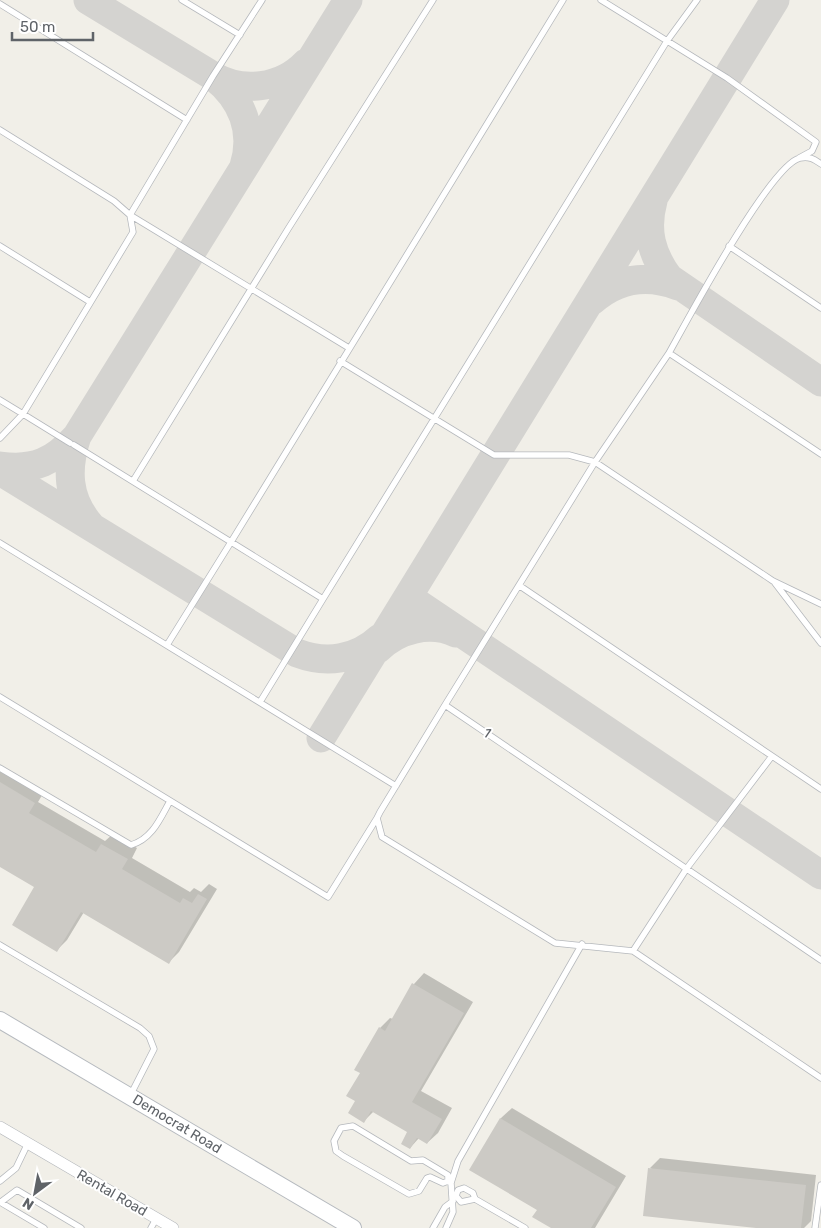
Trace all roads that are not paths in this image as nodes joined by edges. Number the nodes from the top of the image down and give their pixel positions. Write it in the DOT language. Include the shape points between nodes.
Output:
graph roads {
  1 [pos="182,0"];
  2 [pos="262,0"];
  3 [pos="433,0"];
  4 [pos="563,0"];
  5 [pos="601,0"];
  6 [pos="697,0"];
  7 [pos="0,4"];
  8 [pos="240,35"];
  9 [pos="668,41"];
  10 [pos="187,120"];
  11 [pos="0,130"];
  12 [pos="799,158"];
  13 [pos="821,164"];
  14 [pos="130,215"];
  15 [pos="0,246"];
  16 [pos="729,246"];
  17 [pos="252,289"];
  18 [pos="90,302"];
  19 [pos="821,308"];
  20 [pos="349,348"];
  21 [pos="669,353"];
  22 [pos="340,361"];
  23 [pos="0,400"];
  24 [pos="23,414"];
  25 [pos="433,418"];
  26 [pos="0,438"];
  27 [pos="821,454"];
  28 [pos="595,462"];
  29 [pos="133,481"];
  30 [pos="231,542"];
  31 [pos="0,543"];
  32 [pos="773,581"];
  33 [pos="520,586"];
  34 [pos="323,599"];
  35 [pos="821,604"];
  36 [pos="821,643"];
  37 [pos="167,646"];
  38 [pos="0,697"];
  39 [pos="260,702"];
  40 [pos="445,706"];
  41 [pos="772,756"];
  42 [pos="0,768"];
  43 [pos="396,786"];
  44 [pos="821,788"];
  45 [pos="170,801"];
  46 [pos="377,818"];
  47 [pos="687,868"];
  48 [pos="582,944"];
  49 [pos="0,945"];
  50 [pos="633,951"];
  51 [pos="821,960"];
  52 [pos="0,1020"];
  53 [pos="821,1078"];
  54 [pos="130,1096"];
  55 [pos="0,1127"];
  56 [pos="28,1143"];
  57 [pos="0,1181"];
  58 [pos="450,1182"];
  59 [pos="821,1185"];
  60 [pos="454,1198"];
  61 [pos="475,1199"];
  62 [pos="0,1202"];
  63 [pos="154,1223"];
  64 [pos="44,1228"];
  65 [pos="81,1228"];
  66 [pos="172,1228"];
  67 [pos="353,1228"];
  68 [pos="433,1228"];
  69 [pos="446,1228"];
  70 [pos="525,1228"];
  71 [pos="815,1228"];
  1 -- 8 [label="lane"];
  2 -- 8 [label="lane"];
  3 -- 17 [label="lane"];
  4 -- 20 [label="lane"];
  5 -- 9 [label="lane"];
  6 -- 9 [label="lane"];
  7 -- 10 [label="lane"];
  8 -- 10 [label="lane"];
  9 -- 12 [label="lane" via="727,78 816,142 812,150"];
  9 -- 25 [label="lane"];
  10 -- 14 [label="lane"];
  11 -- 14 [label="lane" via="114,201"];
  12 -- 13 [label="lane" via="810,157"];
  12 -- 16 [label="lane" via="790,163"];
  14 -- 17 [label="lane"];
  14 -- 18 [label="lane" via="133,232"];
  15 -- 18 [label="lane"];
  16 -- 19 [label="lane"];
  16 -- 21 [label="lane"];
  17 -- 20 [label="lane"];
  17 -- 29 [label="lane"];
  18 -- 24 [label="lane"];
  20 -- 22 [label="lane"];
  21 -- 27 [label="lane"];
  21 -- 28 [label="lane"];
  22 -- 25 [label="lane"];
  22 -- 30 [label="lane"];
  23 -- 24 [label="lane"];
  24 -- 26 [label="lane"];
  24 -- 29 [label="lane"];
  25 -- 28 [label="lane" via="494,455 568,454"];
  25 -- 34 [label="lane"];
  28 -- 32 [label="lane"];
  28 -- 33 [label="lane"];
  29 -- 30 [label="lane"];
  30 -- 34 [label="lane"];
  30 -- 37 [label="lane"];
  31 -- 37 [label="lane"];
  32 -- 35 [label="lane"];
  32 -- 36 [label="lane"];
  33 -- 40 [label="lane"];
  33 -- 41 [label="lane"];
  34 -- 39 [label="lane"];
  37 -- 39 [label="lane"];
  38 -- 45 [label="lane"];
  39 -- 43 [label="lane"];
  40 -- 43 [label="lane"];
  40 -- 47 [label="lane, 1"];
  41 -- 44 [label="lane"];
  41 -- 47 [label="lane"];
  42 -- 45 [label="lane" via="131,845 149,836"];
  43 -- 46 [label="lane"];
  45 -- 46 [label="lane" via="328,897"];
  46 -- 48 [label="lane" via="382,837 554,943"];
  47 -- 50 [label="lane"];
  47 -- 51 [label="lane, 1"];
  48 -- 50 [label="lane"];
  48 -- 58 [label="lane" via="458,1161"];
  49 -- 54 [label="lane" via="149,1036 154,1049"];
  50 -- 53 [label="lane"];
  52 -- 54 [label="main road, Democrat Road"];
  54 -- 67 [label="main road, Democrat Road"];
  55 -- 56 [label="street, Rental Road"];
  56 -- 57 [label="lane" via="16,1168"];
  56 -- 63 [label="street, Rental Road"];
  58 -- 58 [label="lane" via="448,1175 423,1160 411,1161 353,1126 341,1128 334,1141 336,1151 343,1156 409,1194 419,1191 430,1177 442,1183"];
  58 -- 60 [label="lane"];
  59 -- 71 [label="lane"];
  60 -- 61 [label="lane" via="461,1202"];
  60 -- 61 [label="lane" via="458,1190 464,1188 473,1193"];
  60 -- 68 [label="lane"];
  60 -- 69 [label="lane" via="453,1212"];
  61 -- 70 [label="lane"];
  62 -- 64 [label="lane"];
  62 -- 65 [label="lane" via="17,1190"];
  63 -- 66 [label="street, Rental Road"];
}
